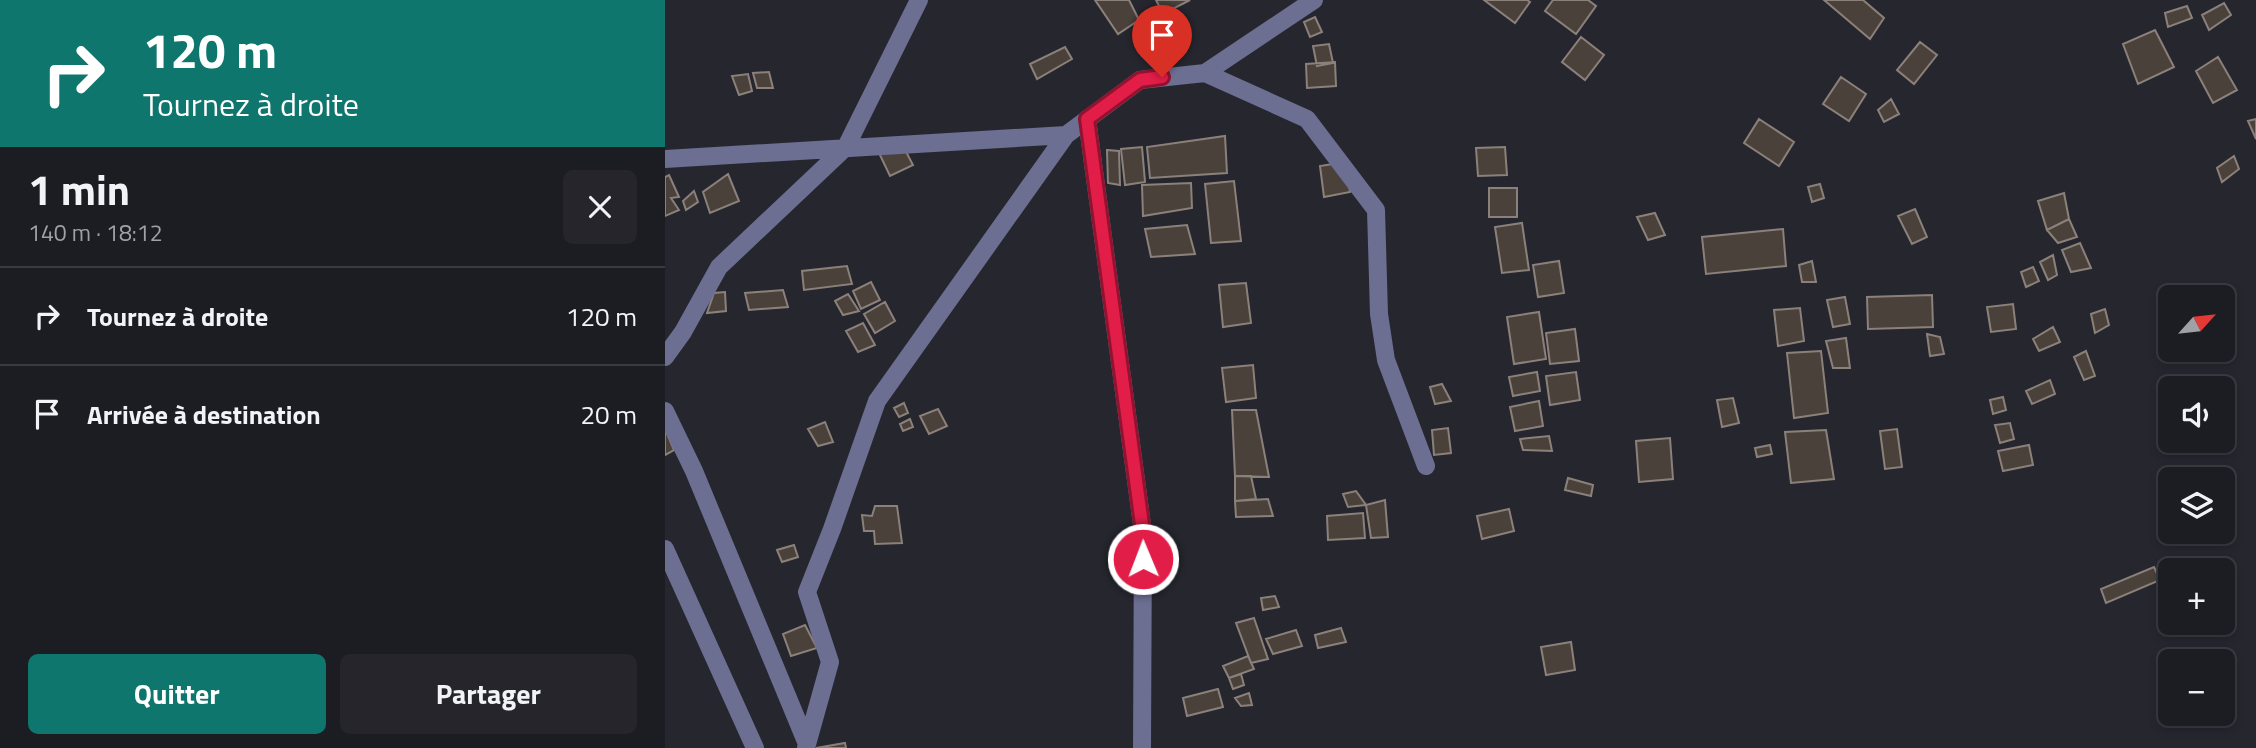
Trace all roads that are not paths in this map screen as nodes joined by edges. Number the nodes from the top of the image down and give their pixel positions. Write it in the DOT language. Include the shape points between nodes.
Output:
graph roads {
  1 [pos="919,0"];
  2 [pos="1314,0"];
  3 [pos="1205,73"];
  4 [pos="1087,119"];
  5 [pos="1066,135"];
  6 [pos="846,147"];
  7 [pos="665,159"];
  8 [pos="665,357"];
  9 [pos="665,411"];
  10 [pos="1426,466"];
  11 [pos="665,549"];
  12 [pos="807,746"];
  13 [pos="755,748"];
  14 [pos="1142,748"];
  1 -- 6 [label="street"];
  2 -- 3 [label="street"];
  3 -- 4 [label="street" via="1140,80"];
  3 -- 10 [label="street" via="1307,119 1376,210 1379,314 1386,360"];
  4 -- 5 [label="street"];
  4 -- 14 [label="street" via="1143,532"];
  5 -- 6 [label="street"];
  5 -- 12 [label="street" via="877,401 807,592 830,662"];
  6 -- 7 [label="street"];
  6 -- 8 [label="street" via="719,267"];
  9 -- 12 [label="street"];
  11 -- 13 [label="street"];
}
